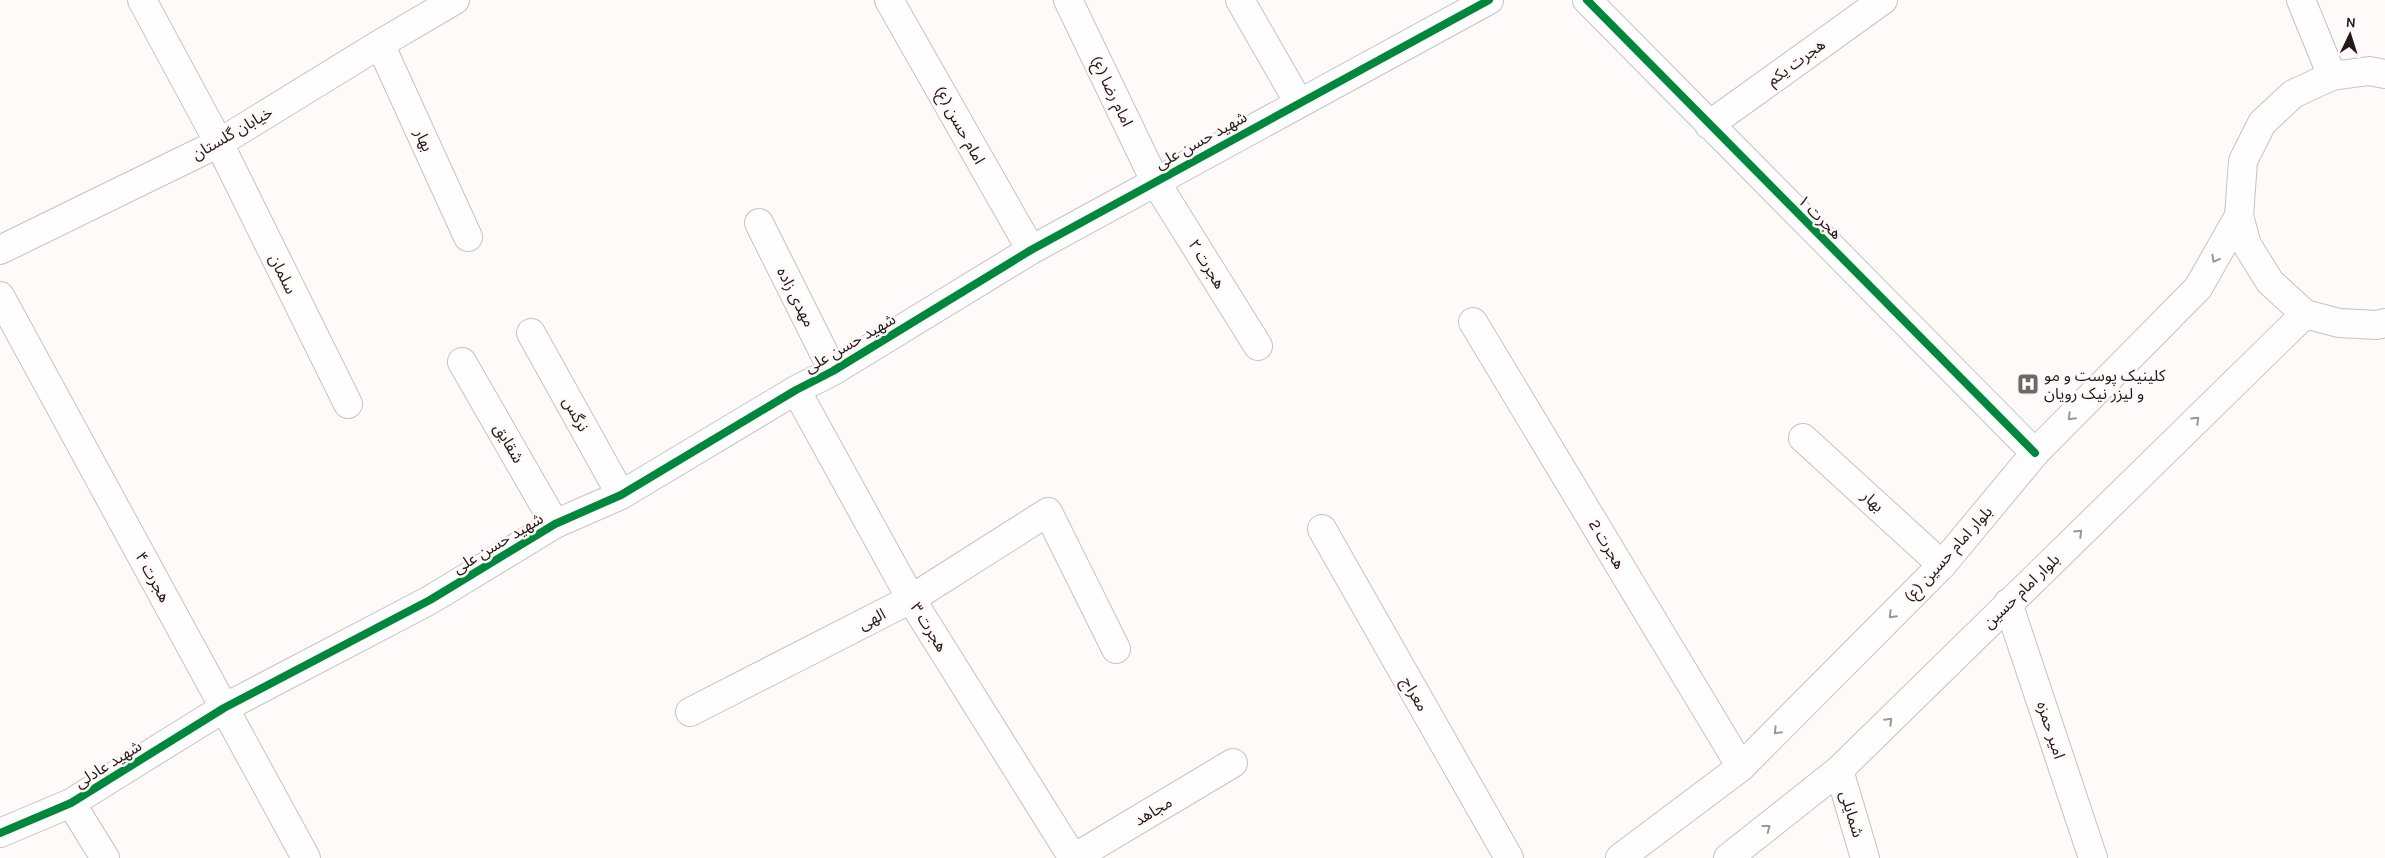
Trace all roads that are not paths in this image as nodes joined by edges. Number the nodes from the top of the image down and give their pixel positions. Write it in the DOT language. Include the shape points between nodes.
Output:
graph roads {
  1 [pos="142,0"];
  2 [pos="455,0"];
  3 [pos="889,0"];
  4 [pos="1068,0"];
  5 [pos="1240,0"];
  6 [pos="1489,0"];
  7 [pos="1587,0"];
  8 [pos="1884,0"];
  9 [pos="2301,0"];
  10 [pos="380,44"];
  11 [pos="2385,74"];
  12 [pos="2332,76"];
  13 [pos="1299,103"];
  14 [pos="1709,124"];
  15 [pos="219,144"];
  16 [pos="1155,181"];
  17 [pos="2239,216"];
  18 [pos="759,223"];
  19 [pos="468,237"];
  20 [pos="0,250"];
  21 [pos="1031,250"];
  22 [pos="0,296"];
  23 [pos="2305,314"];
  24 [pos="1473,322"];
  25 [pos="2382,327"];
  26 [pos="532,333"];
  27 [pos="1258,346"];
  28 [pos="462,362"];
  29 [pos="834,370"];
  30 [pos="796,390"];
  31 [pos="348,404"];
  32 [pos="1803,438"];
  33 [pos="2035,453"];
  34 [pos="621,495"];
  35 [pos="555,524"];
  36 [pos="1322,529"];
  37 [pos="1942,565"];
  38 [pos="911,599"];
  39 [pos="2008,603"];
  40 [pos="1116,649"];
  41 [pos="224,708"];
  42 [pos="690,712"];
  43 [pos="1233,763"];
  44 [pos="1741,767"];
  45 [pos="1839,770"];
  46 [pos="72,803"];
  47 [pos="0,832"];
  48 [pos="105,858"];
  49 [pos="306,858"];
  50 [pos="1073,858"];
  51 [pos="1508,858"];
  52 [pos="1620,858"];
  53 [pos="1728,858"];
  54 [pos="1865,858"];
  55 [pos="2093,858"];
  1 -- 15 [label="street, سلمان"];
  2 -- 10 [label="street, خیابان گلستان"];
  3 -- 21 [label="street, امام حسن (ع)"];
  4 -- 16 [label="street, امام رضا (ع)"];
  5 -- 13 [label="street"];
  6 -- 13 [label="street, شهید حسن علی"];
  7 -- 14 [label="street, هجرت ۱"];
  8 -- 14 [label="street, هجرت یکم"];
  9 -- 12 [label="street"];
  10 -- 15 [label="street, خیابان گلستان"];
  10 -- 19 [label="street, بهار"];
  11 -- 12 [label="street" via="2369,71"];
  12 -- 17 [label="street" via="2293,94 2262,123 2243,161"];
  13 -- 16 [label="street, شهید حسن علی"];
  14 -- 33 [label="street, هجرت ۱"];
  15 -- 20 [label="street, خیابان گلستان"];
  15 -- 31 [label="street, سلمان"];
  16 -- 21 [label="street, شهید حسن علی"];
  16 -- 27 [label="street, هجرت ۲"];
  17 -- 23 [label="street" via="2247,245 2270,282"];
  17 -- 33 [label="street, بلوار امام حسین (ع), one-way" via="2198,288"];
  18 -- 29 [label="street, مهدی زاده"];
  21 -- 29 [label="street, شهید حسن علی"];
  22 -- 41 [label="street, هجرت ۴"];
  23 -- 25 [label="street" via="2339,323"];
  39 -- 23 [label="street, بلوار امام حسین, one-way"];
  24 -- 44 [label="street, هجرت 2"];
  26 -- 34 [label="street, نرگس"];
  28 -- 35 [label="street, شقایق"];
  29 -- 30 [label="street, شهید حسن علی"];
  30 -- 34 [label="street, شهید حسن علی"];
  30 -- 38 [label="street, هجرت ۳"];
  32 -- 37 [label="street, بهار"];
  33 -- 37 [label="street, بلوار امام حسین (ع)"];
  34 -- 35 [label="street, شهید حسن علی"];
  35 -- 41 [label="street, شهید حسن علی" via="430,600"];
  36 -- 51 [label="street, معراج"];
  37 -- 44 [label="street, بلوار امام حسین (ع), one-way"];
  38 -- 40 [label="street, الهی" via="1048,512"];
  38 -- 42 [label="street, الهی"];
  38 -- 50 [label="street, هجرت ۳"];
  45 -- 39 [label="street, بلوار امام حسین, one-way"];
  39 -- 55 [label="street, امیر حمزه"];
  41 -- 46 [label="street, شهید عادلی"];
  41 -- 49 [label="street, هجرت ۴"];
  43 -- 50 [label="street, مجاهد"];
  44 -- 52 [label="street, بلوار امام حسین (ع)"];
  53 -- 45 [label="street, بلوار امام حسین, one-way"];
  45 -- 54 [label="street, شمایلی"];
  46 -- 47 [label="street, شهید عادلی"];
  46 -- 48 [label="street"];
}
